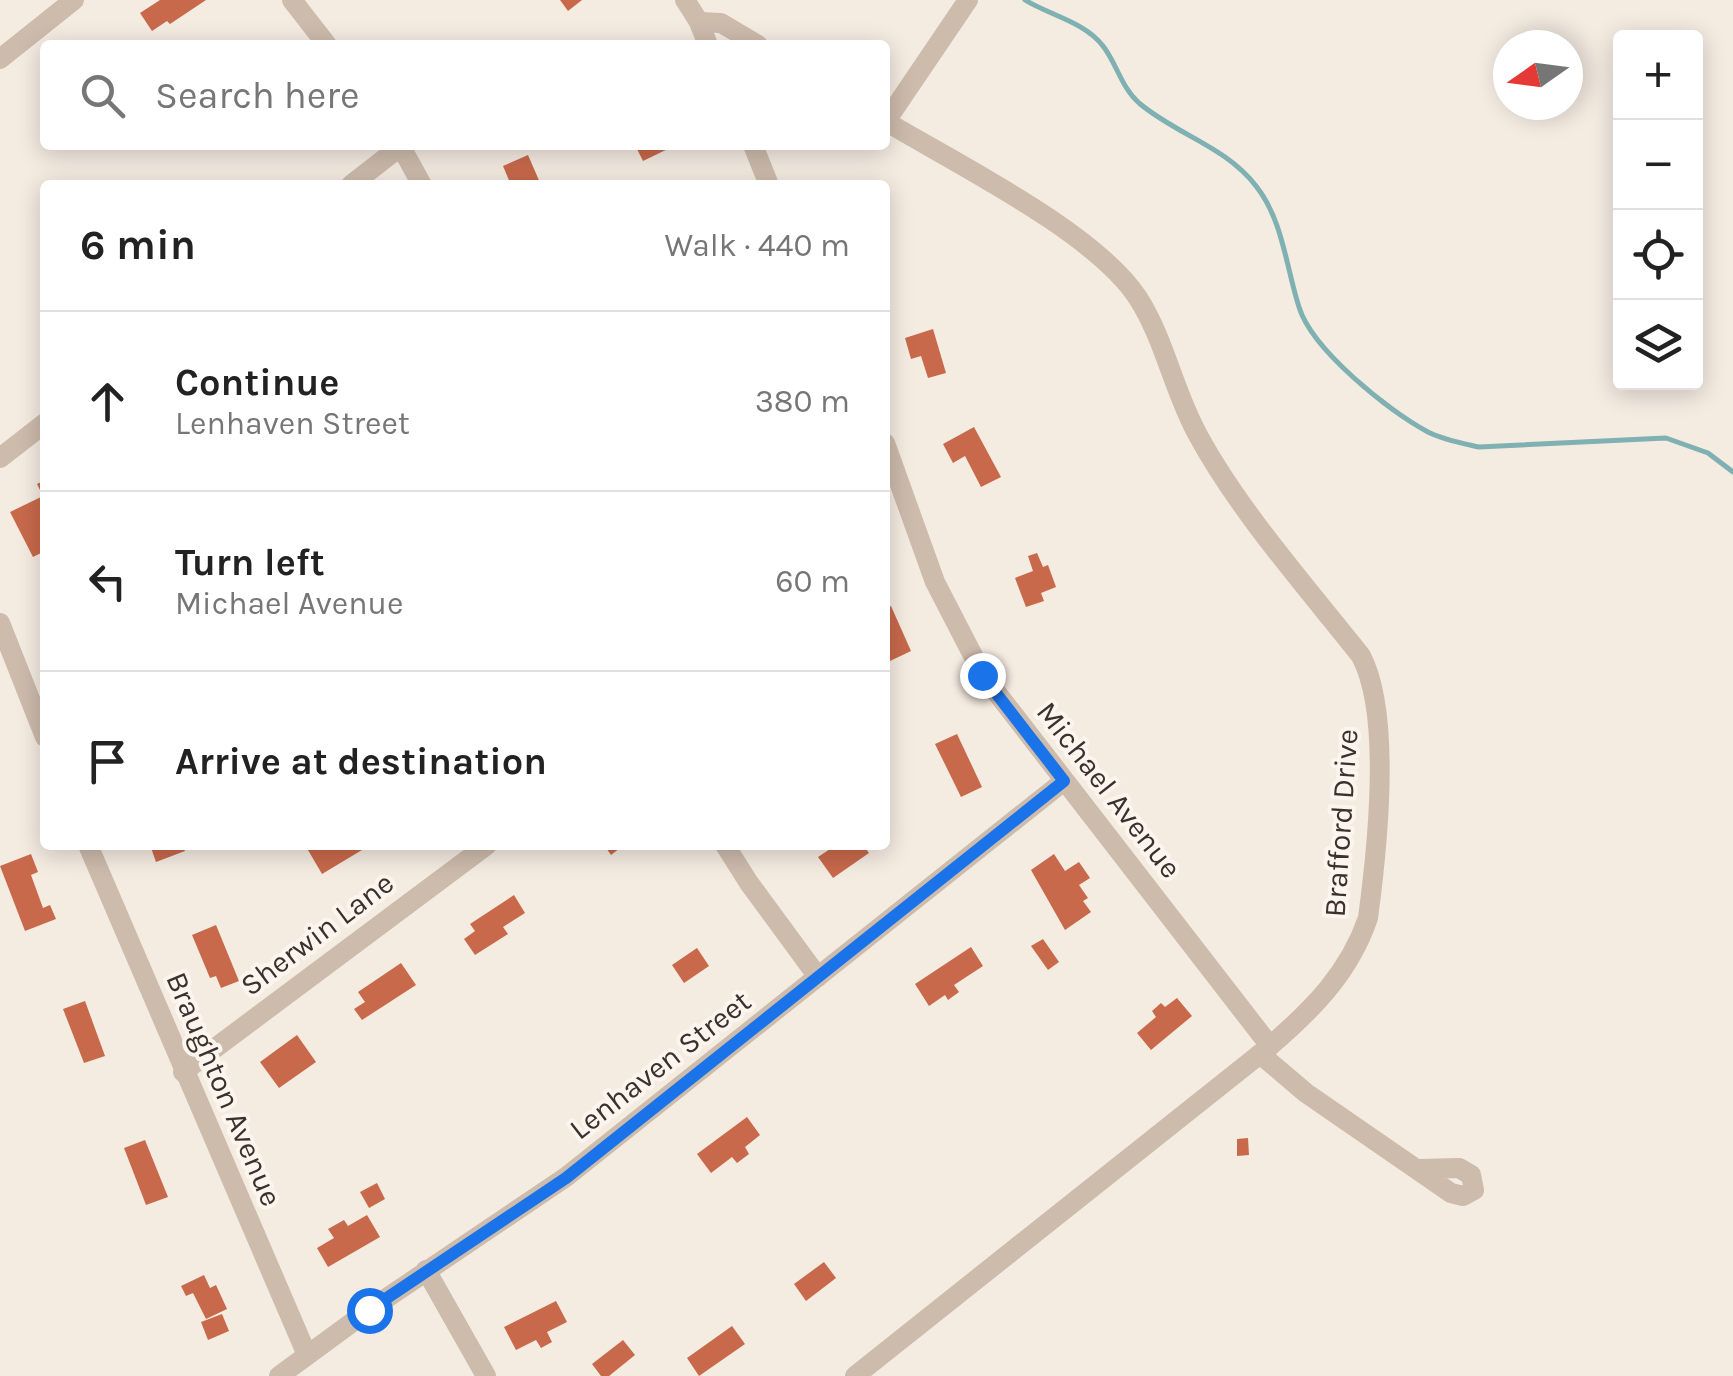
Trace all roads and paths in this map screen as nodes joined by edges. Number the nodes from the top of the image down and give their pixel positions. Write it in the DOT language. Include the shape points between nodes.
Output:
graph roads {
  1 [pos="74,0"];
  2 [pos="292,0"];
  3 [pos="684,0"];
  4 [pos="968,0"];
  5 [pos="699,22"];
  6 [pos="323,40"];
  7 [pos="706,40"];
  8 [pos="750,40"];
  9 [pos="0,59"];
  10 [pos="890,114"];
  11 [pos="890,124"];
  12 [pos="395,150"];
  13 [pos="402,150"];
  14 [pos="755,150"];
  15 [pos="357,180"];
  16 [pos="419,180"];
  17 [pos="767,180"];
  18 [pos="40,427"];
  19 [pos="890,457"];
  20 [pos="0,458"];
  21 [pos="0,623"];
  22 [pos="40,725"];
  23 [pos="1064,781"];
  24 [pos="90,850"];
  25 [pos="480,850"];
  26 [pos="728,850"];
  27 [pos="818,977"];
  28 [pos="1265,1050"];
  29 [pos="183,1072"];
  30 [pos="1419,1169"];
  31 [pos="426,1270"];
  32 [pos="307,1355"];
  33 [pos="278,1376"];
  34 [pos="486,1376"];
  35 [pos="854,1376"];
  1 -- 9 [label="street"];
  2 -- 6 [label="street"];
  3 -- 5 [label="street"];
  4 -- 10 [label="street"];
  5 -- 7 [label="street"];
  5 -- 8 [label="street" via="721,23"];
  11 -- 28 [label="street, Brafford Drive" via="1065,230 1138,298 1211,458 1368,669 1380,746 1368,918 1339,977"];
  12 -- 15 [label="street"];
  13 -- 16 [label="street"];
  14 -- 17 [label="street"];
  18 -- 20 [label="street"];
  19 -- 23 [label="street, Michael Avenue" via="966,648"];
  21 -- 22 [label="street"];
  23 -- 27 [label="street, Lenhaven Street"];
  23 -- 28 [label="street, Michael Avenue"];
  24 -- 29 [label="street, Braughton Avenue"];
  25 -- 29 [label="street, Sherwin Lane"];
  26 -- 27 [label="street"];
  27 -- 31 [label="street, Lenhaven Street" via="566,1178"];
  28 -- 30 [label="street, Michael Avenue" via="1306,1094"];
  28 -- 35 [label="street, Brafford Drive"];
  29 -- 32 [label="street, Braughton Avenue"];
  31 -- 32 [label="street, Lenhaven Street"];
  31 -- 34 [label="street"];
  32 -- 33 [label="street, Lenhaven Street"];
}
